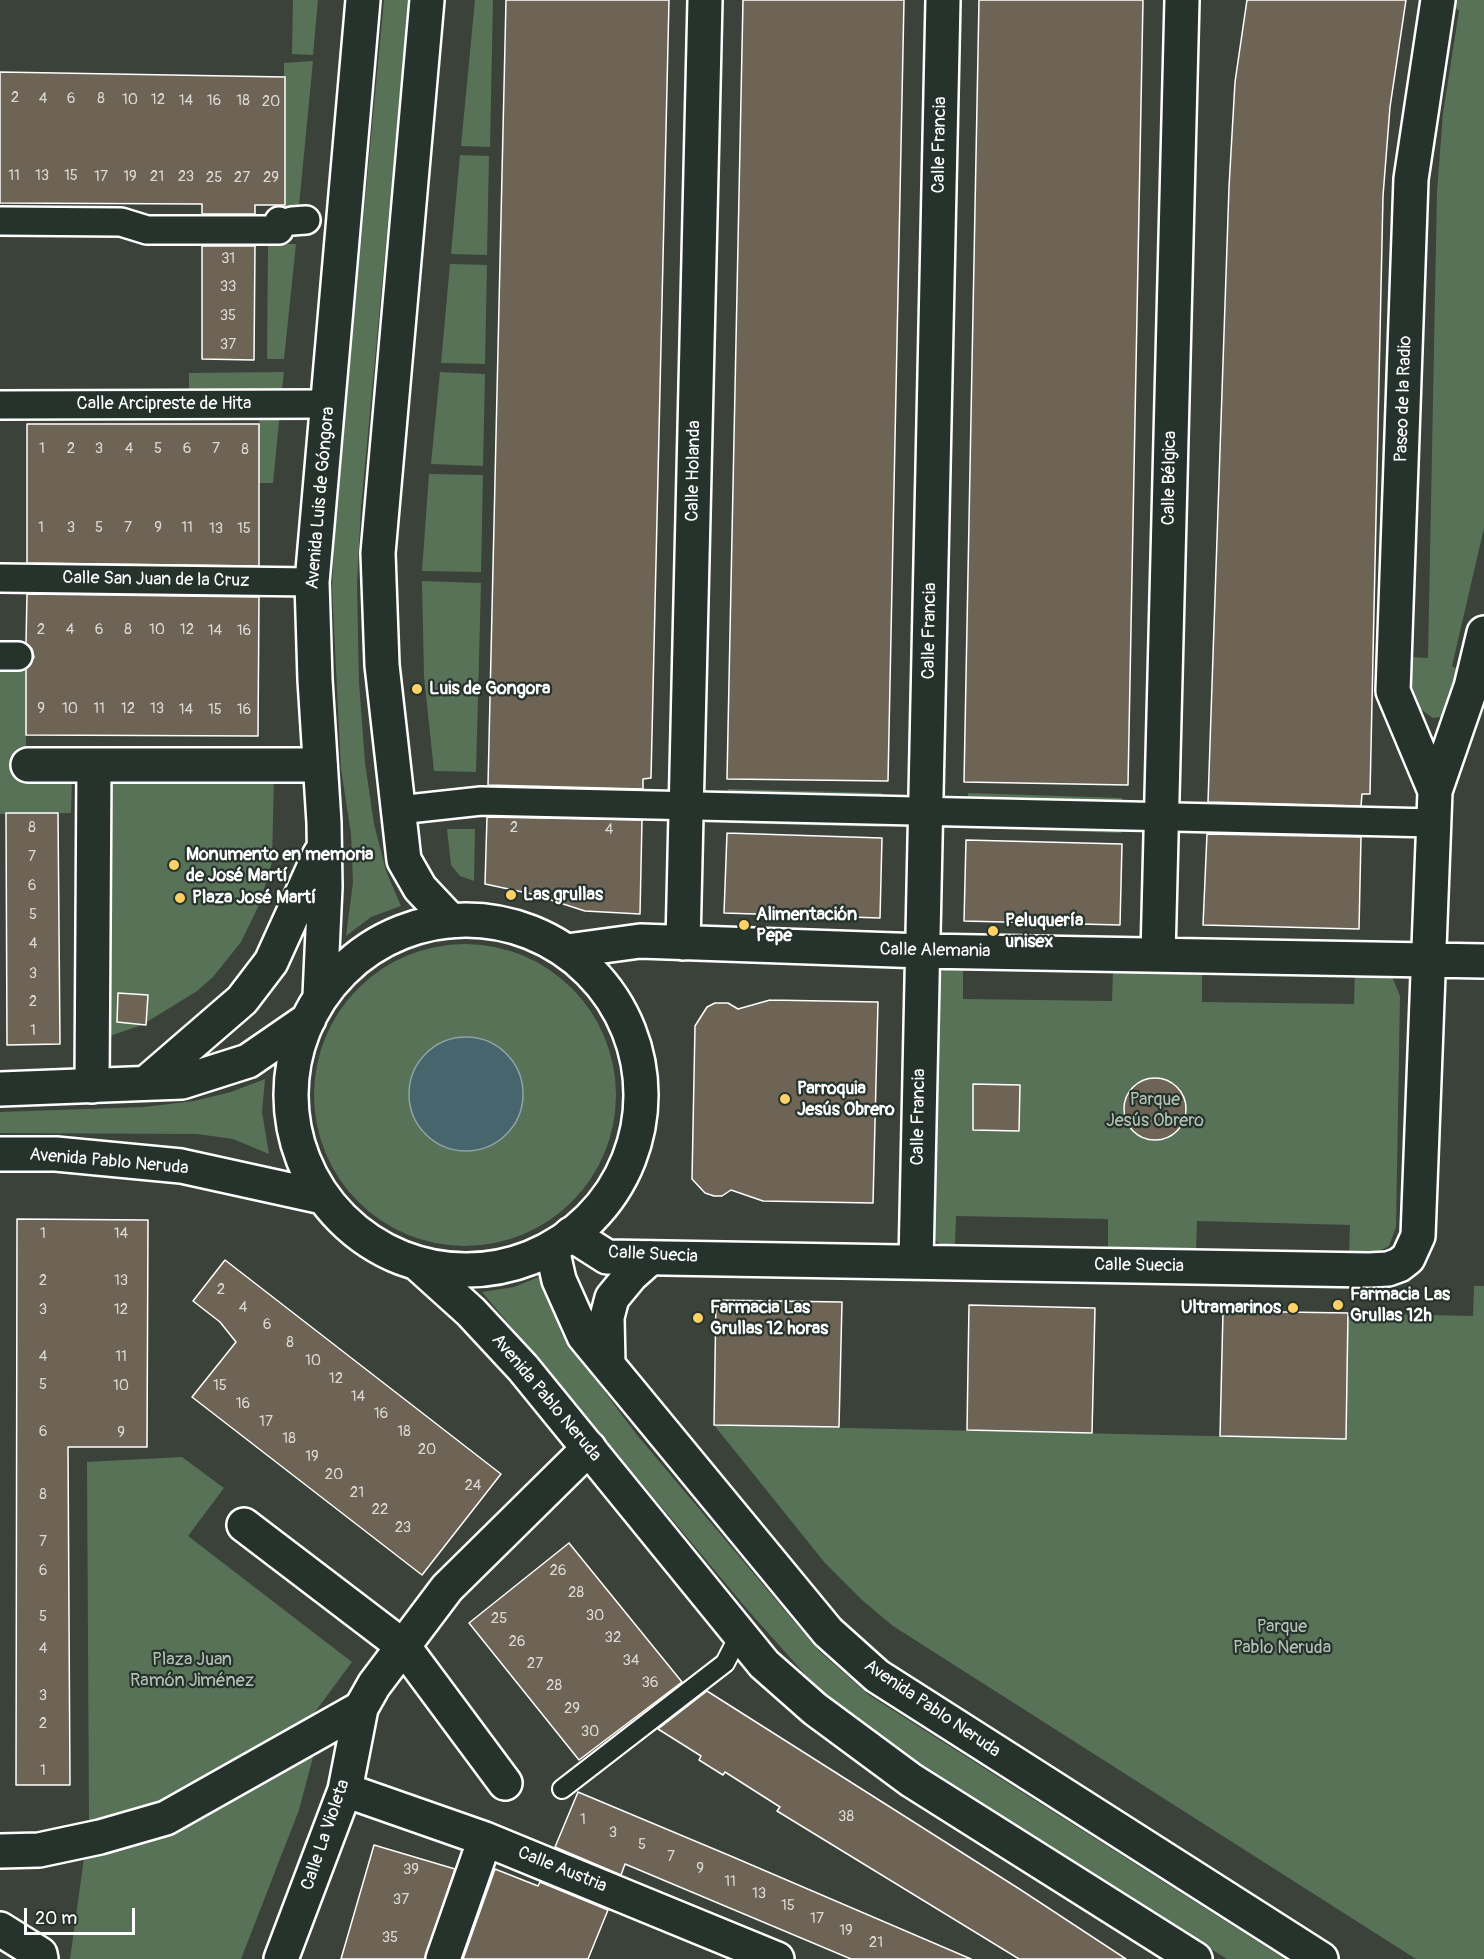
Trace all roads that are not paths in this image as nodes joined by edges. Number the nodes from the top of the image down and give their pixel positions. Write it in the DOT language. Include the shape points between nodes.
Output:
graph roads {
  1 [pos="363,0"];
  2 [pos="427,0"];
  3 [pos="705,0"];
  4 [pos="943,0"];
  5 [pos="1182,0"];
  6 [pos="1438,0"];
  7 [pos="0,221"];
  8 [pos="292,221"];
  9 [pos="328,404"];
  10 [pos="0,405"];
  11 [pos="0,578"];
  12 [pos="312,582"];
  13 [pos="1484,633"];
  14 [pos="1461,720"];
  15 [pos="1407,722"];
  16 [pos="28,765"];
  17 [pos="94,765"];
  18 [pos="320,765"];
  19 [pos="1435,791"];
  20 [pos="686,806"];
  21 [pos="399,810"];
  22 [pos="926,811"];
  23 [pos="1162,816"];
  24 [pos="1434,823"];
  25 [pos="325,844"];
  26 [pos="452,921"];
  27 [pos="684,943"];
  28 [pos="567,951"];
  29 [pos="923,951"];
  30 [pos="1158,955"];
  31 [pos="1430,959"];
  32 [pos="1484,961"];
  33 [pos="314,1007"];
  34 [pos="146,1083"];
  35 [pos="92,1086"];
  36 [pos="0,1089"];
  37 [pos="0,1154"];
  38 [pos="322,1197"];
  39 [pos="562,1241"];
  40 [pos="650,1258"];
  41 [pos="916,1262"];
  42 [pos="419,1265"];
  43 [pos="608,1365"];
  44 [pos="589,1448"];
  45 [pos="244,1525"];
  46 [pos="740,1634"];
  47 [pos="404,1647"];
  48 [pos="361,1708"];
  49 [pos="505,1783"];
  50 [pos="562,1789"];
  51 [pos="345,1790"];
  52 [pos="485,1839"];
  53 [pos="0,1851"];
  54 [pos="0,1929"];
  55 [pos="727,1949"];
  56 [pos="41,1959"];
  57 [pos="281,1959"];
  58 [pos="443,1959"];
  59 [pos="777,1959"];
  60 [pos="1195,1959"];
  61 [pos="1321,1959"];
  1 -- 9 [label="street, Avenida Luis de Góngora"];
  2 -- 21 [label="street" via="378,553 382,665"];
  3 -- 20 [label="street, Calle Holanda"];
  4 -- 22 [label="street, Calle Francia"];
  5 -- 23 [label="street, Calle Bélgica"];
  6 -- 15 [label="street, Paseo de la Radio" via="1411,179 1393,691"];
  7 -- 8 [label="street" via="121,222 147,230 279,230"];
  9 -- 10 [label="street, Calle Arcipreste de Hita"];
  9 -- 12 [label="street, Avenida Luis de Góngora"];
  11 -- 12 [label="street, Calle San Juan de la Cruz"];
  12 -- 18 [label="street, Avenida Luis de Góngora"];
  13 -- 14 [label="street, Paseo de la Radio"];
  14 -- 15 [label="street" via="1444,732 1429,732"];
  14 -- 19 [label="street, Paseo de la Radio"];
  15 -- 19 [label="street, Paseo de la Radio"];
  16 -- 17 [label="street"];
  17 -- 18 [label="street"];
  17 -- 35 [label="street"];
  18 -- 25 [label="street, Avenida Luis de Góngora"];
  19 -- 24 [label="street, Paseo de la Radio"];
  20 -- 21 [label="street" via="481,801"];
  20 -- 22 [label="street"];
  20 -- 27 [label="street, Calle Holanda"];
  21 -- 26 [label="street" via="404,860 420,888"];
  22 -- 23 [label="street"];
  22 -- 29 [label="street, Calle Francia"];
  23 -- 24 [label="street"];
  23 -- 30 [label="street, Calle Bélgica"];
  24 -- 31 [label="street, Paseo de la Radio"];
  25 -- 33 [label="street, Avenida Luis de Góngora"];
  25 -- 34 [label="street" via="272,962 242,1000"];
  26 -- 28 [label="street" via="510,925"];
  26 -- 33 [label="street" via="379,942 350,964"];
  27 -- 28 [label="street, Calle Alemania" via="632,941"];
  27 -- 29 [label="street, Calle Alemania"];
  28 -- 39 [label="street" via="599,980 623,1016 640,1075 637,1135 615,1187 590,1220"];
  29 -- 30 [label="street, Calle Alemania"];
  29 -- 41 [label="street, Calle Francia"];
  30 -- 31 [label="street, Calle Alemania"];
  31 -- 32 [label="street, Calle Alemania"];
  31 -- 41 [label="street, Calle Suecia" via="1419,1236 1408,1258 1399,1265 1369,1270"];
  33 -- 34 [label="street" via="248,1061 182,1082"];
  33 -- 38 [label="street" via="297,1046 291,1122"];
  34 -- 35 [label="street"];
  35 -- 36 [label="street"];
  37 -- 38 [label="street, Avenida Pablo Neruda" via="56,1154 180,1166"];
  38 -- 42 [label="street" via="357,1233 390,1254"];
  39 -- 40 [label="street, Calle Suecia" via="606,1257"];
  39 -- 42 [label="street" via="522,1262 466,1272"];
  39 -- 43 [label="street, Avenida Pablo Neruda" via="559,1280 584,1336"];
  40 -- 41 [label="street, Calle Suecia"];
  40 -- 43 [label="street" via="612,1298 607,1317"];
  42 -- 44 [label="street, Avenida Pablo Neruda" via="471,1311"];
  43 -- 61 [label="street, Avenida Pablo Neruda" via="828,1632 877,1676"];
  44 -- 46 [label="street, Avenida Pablo Neruda"];
  44 -- 47 [label="street" via="447,1588"];
  45 -- 47 [label="street"];
  46 -- 50 [label="lane" via="725,1663"];
  46 -- 60 [label="street, Avenida Pablo Neruda" via="764,1664 815,1709 911,1780"];
  47 -- 48 [label="street"];
  47 -- 49 [label="street"];
  48 -- 51 [label="street, Calle La Violeta"];
  48 -- 53 [label="street" via="166,1818 39,1850"];
  51 -- 52 [label="street, Calle Austria"];
  51 -- 57 [label="street, Calle La Violeta"];
  52 -- 55 [label="street, Calle Austria"];
  52 -- 58 [label="street"];
  54 -- 56 [label="street" via="40,1954"];
  55 -- 59 [label="street, Calle Austria"];
}
